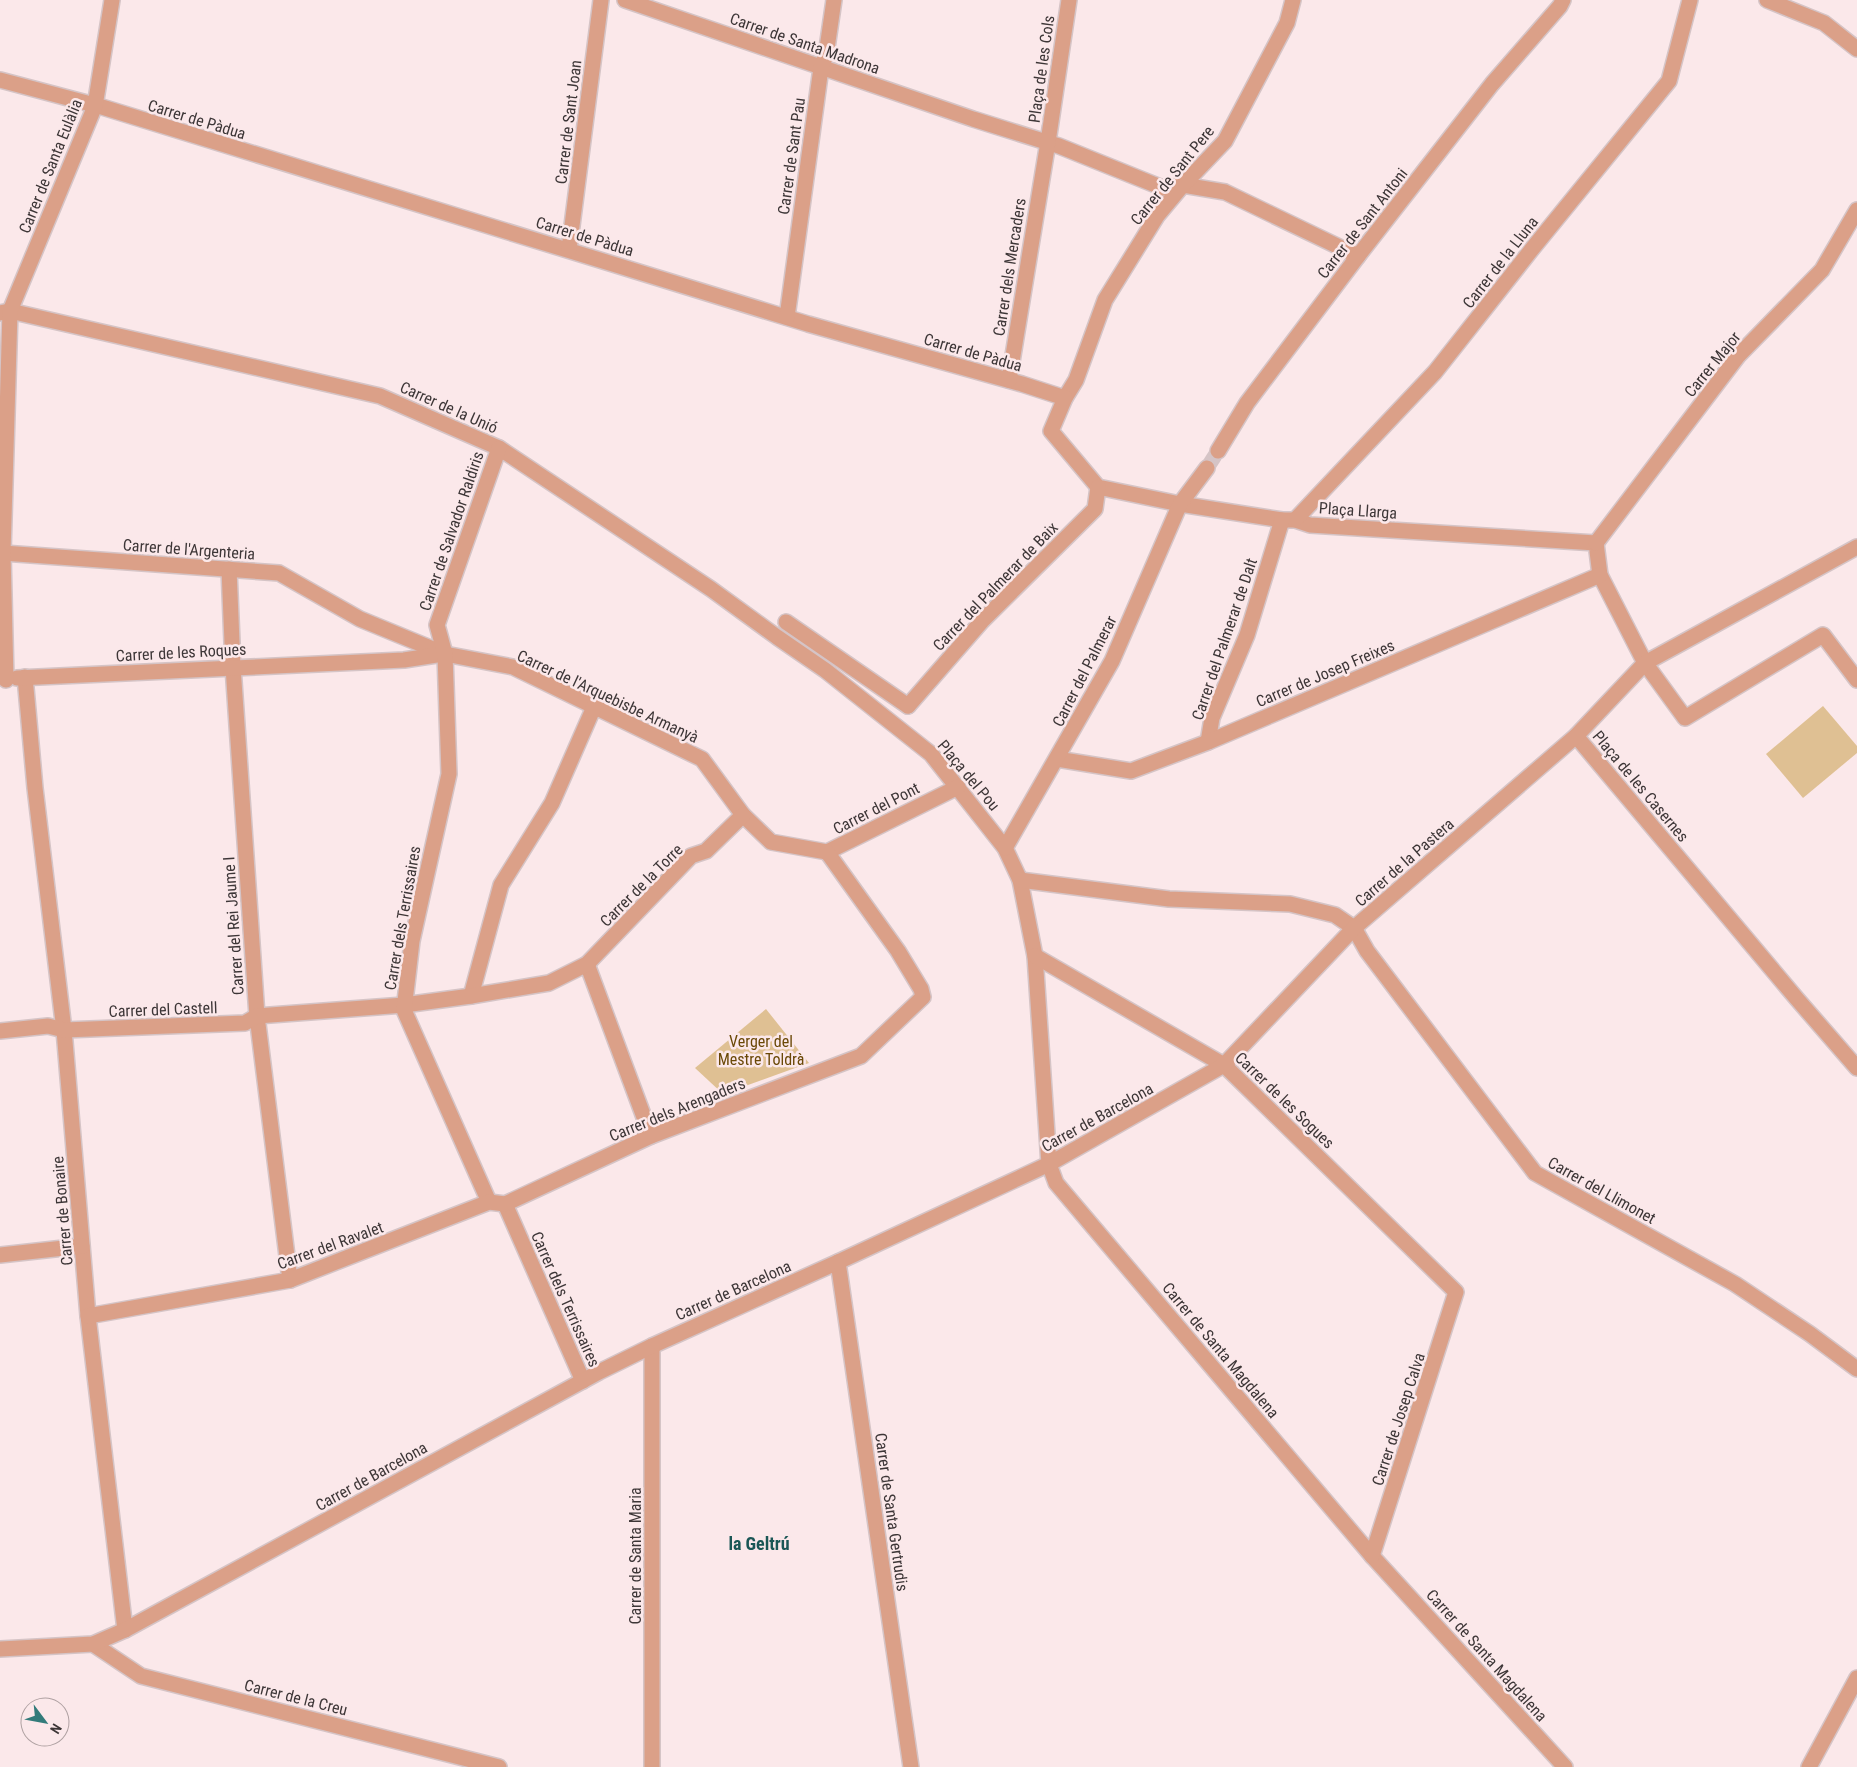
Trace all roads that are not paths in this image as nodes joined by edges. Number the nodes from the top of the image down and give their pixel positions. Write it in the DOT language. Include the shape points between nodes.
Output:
graph roads {
  1 [pos="112,0"];
  2 [pos="601,0"];
  3 [pos="625,0"];
  4 [pos="834,0"];
  5 [pos="1069,0"];
  6 [pos="1293,0"];
  7 [pos="1563,0"];
  8 [pos="1690,0"];
  9 [pos="1766,0"];
  10 [pos="1857,49"];
  11 [pos="821,68"];
  12 [pos="0,80"];
  13 [pos="95,106"];
  14 [pos="973,119"];
  15 [pos="1054,144"];
  16 [pos="1045,160"];
  17 [pos="1183,185"];
  18 [pos="1857,210"];
  19 [pos="569,249"];
  20 [pos="1358,256"];
  21 [pos="5,312"];
  22 [pos="787,317"];
  23 [pos="1008,380"];
  24 [pos="1065,398"];
  25 [pos="499,448"];
  26 [pos="1218,451"];
  27 [pos="1207,468"];
  28 [pos="1098,487"];
  29 [pos="1180,504"];
  30 [pos="1289,520"];
  31 [pos="1596,543"];
  32 [pos="1857,547"];
  33 [pos="3,553"];
  34 [pos="229,568"];
  35 [pos="1600,575"];
  36 [pos="786,622"];
  37 [pos="445,654"];
  38 [pos="1645,663"];
  39 [pos="233,667"];
  40 [pos="825,670"];
  41 [pos="25,677"];
  42 [pos="3,680"];
  43 [pos="1857,680"];
  44 [pos="594,707"];
  45 [pos="1576,736"];
  46 [pos="1208,742"];
  47 [pos="1057,759"];
  48 [pos="958,787"];
  49 [pos="743,814"];
  50 [pos="1005,848"];
  51 [pos="808,849"];
  52 [pos="828,852"];
  53 [pos="1020,880"];
  54 [pos="1354,928"];
  55 [pos="1035,956"];
  56 [pos="587,964"];
  57 [pos="471,996"];
  58 [pos="404,1004"];
  59 [pos="257,1016"];
  60 [pos="64,1030"];
  61 [pos="0,1031"];
  62 [pos="1224,1065"];
  63 [pos="1857,1068"];
  64 [pos="651,1136"];
  65 [pos="1049,1164"];
  66 [pos="489,1202"];
  67 [pos="506,1204"];
  68 [pos="82,1246"];
  69 [pos="0,1255"];
  70 [pos="838,1262"];
  71 [pos="290,1280"];
  72 [pos="1456,1292"];
  73 [pos="88,1316"];
  74 [pos="652,1346"];
  75 [pos="1857,1369"];
  76 [pos="583,1381"];
  77 [pos="1372,1556"];
  78 [pos="125,1630"];
  79 [pos="93,1644"];
  80 [pos="0,1649"];
  81 [pos="1857,1678"];
  82 [pos="499,1767"];
  83 [pos="652,1767"];
  84 [pos="911,1767"];
  85 [pos="1565,1767"];
  86 [pos="1809,1767"];
  1 -- 13 [label="street, Carrer de Santa Eulàlia"];
  2 -- 19 [label="street, Carrer de Sant Joan"];
  3 -- 11 [label="street, Carrer de Santa Madrona"];
  4 -- 11 [label="street, Carrer de Sant Pau"];
  5 -- 15 [label="street, Plaça de les Cols"];
  6 -- 17 [label="street, Carrer de Sant Pere" via="1287,23 1225,141"];
  7 -- 20 [label="street, Carrer de Sant Antoni" via="1492,84"];
  8 -- 30 [label="street, Carrer de la Lluna" via="1668,81 1435,372"];
  9 -- 10 [label="street" via="1824,23"];
  11 -- 14 [label="street, Carrer de Santa Madrona"];
  11 -- 22 [label="street, Carrer de Sant Pau"];
  12 -- 13 [label="street, Carrer de Pàdua"];
  13 -- 19 [label="street, Carrer de Pàdua"];
  13 -- 21 [label="street, Carrer de Santa Eulàlia"];
  14 -- 15 [label="street, Plaça de les Cols"];
  15 -- 16 [label="street, Plaça de les Cols"];
  15 -- 17 [label="street" via="1163,188"];
  16 -- 23 [label="street, Carrer dels Mercaders"];
  17 -- 20 [label="street" via="1225,192"];
  17 -- 24 [label="street, Carrer de Sant Pere" via="1157,216 1105,300 1076,380"];
  18 -- 31 [label="street, Carrer Major" via="1822,270 1738,356"];
  19 -- 22 [label="street, Carrer de Pàdua"];
  20 -- 26 [label="street, Carrer de Sant Antoni" via="1247,403"];
  21 -- 25 [label="street, Carrer de la Unió" via="380,396"];
  21 -- 33 [label="street"];
  22 -- 23 [label="street, Carrer de Pàdua"];
  23 -- 24 [label="street, Carrer de Pàdua"];
  24 -- 28 [label="street" via="1051,431"];
  25 -- 37 [label="street, Carrer de Salvador Raldiris" via="437,625"];
  25 -- 40 [label="street, Carrer de la Unió" via="712,589"];
  27 -- 29 [label="street"];
  28 -- 29 [label="street, Plaça Llarga"];
  28 -- 36 [label="street, Carrer del Palmerar de Baix" via="1095,509 982,621 908,706"];
  29 -- 30 [label="street, Plaça Llarga"];
  29 -- 47 [label="street, Carrer del Palmerar" via="1112,660"];
  30 -- 31 [label="street, Plaça Llarga" via="1310,525"];
  30 -- 46 [label="street, Carrer del Palmerar de Dalt" via="1247,635 1212,718"];
  31 -- 35 [label="street"];
  32 -- 38 [label="street, Plaça de les Casernes"];
  33 -- 34 [label="street, Carrer de l'Argenteria"];
  33 -- 42 [label="street"];
  34 -- 37 [label="street, Carrer de l'Argenteria" via="279,573 360,619"];
  34 -- 39 [label="street, Carrer del Rei Jaume I"];
  35 -- 38 [label="street"];
  35 -- 46 [label="street, Carrer de Josep Freixes"];
  37 -- 39 [label="street, Carrer de les Roques" via="339,664"];
  37 -- 44 [label="street, Carrer de l'Arquebisbe Armanyà" via="513,667"];
  37 -- 58 [label="street, Carrer dels Terrissaires" via="449,774 412,941"];
  38 -- 43 [label="street" via="1685,718 1823,635"];
  38 -- 45 [label="street, Plaça de les Casernes"];
  39 -- 41 [label="street, Carrer de les Roques"];
  39 -- 59 [label="street, Carrer del Rei Jaume I"];
  40 -- 48 [label="street, Plaça del Pou" via="931,754"];
  41 -- 42 [label="street, Carrer de les Roques"];
  41 -- 60 [label="street, Carrer de Bonaire"];
  44 -- 49 [label="street, Carrer de l'Arquebisbe Armanyà" via="702,760"];
  44 -- 57 [label="street" via="552,803 501,885"];
  45 -- 54 [label="street, Carrer de la Pastera"];
  45 -- 63 [label="street, Plaça de les Casernes"];
  46 -- 47 [label="street, Carrer de Josep Freixes" via="1132,771"];
  47 -- 50 [label="street, Carrer del Palmerar"];
  48 -- 50 [label="street, Plaça del Pou"];
  48 -- 52 [label="street, Carrer del Pont"];
  49 -- 51 [label="street, Carrer de l'Arquebisbe Armanyà" via="770,842"];
  49 -- 56 [label="street, Carrer de la Torre" via="706,851 691,856"];
  50 -- 53 [label="street, Plaça del Pou"];
  51 -- 52 [label="street, Carrer del Pont"];
  52 -- 64 [label="street, Carrer dels Arengaders" via="898,950 923,997 861,1056"];
  53 -- 54 [label="street, Carrer de la Pastera" via="1169,898 1290,904 1335,914"];
  53 -- 55 [label="street, Carrer de Santa Magdalena"];
  54 -- 62 [label="street, Carrer de Barcelona"];
  54 -- 75 [label="street, Carrer del Llimonet" via="1367,952 1535,1173 1735,1284"];
  55 -- 62 [label="street, Carrer de les Sogues"];
  55 -- 65 [label="street, Carrer de Santa Magdalena"];
  56 -- 57 [label="street, Carrer del Castell" via="549,982"];
  56 -- 64 [label="street"];
  57 -- 58 [label="street, Carrer del Castell"];
  58 -- 59 [label="street, Carrer del Castell"];
  58 -- 66 [label="street, Carrer dels Terrissaires"];
  59 -- 60 [label="street, Carrer del Castell" via="245,1023"];
  59 -- 71 [label="street, Carrer del Rei Jaume I"];
  60 -- 61 [label="street, Carrer del Castell" via="48,1026"];
  60 -- 68 [label="street, Carrer de Bonaire"];
  62 -- 65 [label="street, Carrer de Barcelona"];
  62 -- 72 [label="street, Carrer de les Sogues"];
  64 -- 67 [label="street, Carrer dels Arengaders"];
  65 -- 70 [label="street, Carrer de Barcelona"];
  65 -- 77 [label="street, Carrer de Santa Magdalena" via="1056,1182"];
  66 -- 67 [label="street"];
  66 -- 71 [label="street, Carrer del Ravalet"];
  67 -- 76 [label="street, Carrer dels Terrissaires"];
  68 -- 69 [label="street"];
  68 -- 73 [label="street, Carrer de Bonaire"];
  70 -- 74 [label="street, Carrer de Barcelona"];
  70 -- 84 [label="street, Carrer de Santa Gertrudis"];
  71 -- 73 [label="street, Carrer del Ravalet"];
  72 -- 77 [label="street, Carrer de Josep Calva"];
  73 -- 78 [label="street, Carrer de Bonaire"];
  74 -- 76 [label="street, Carrer de Barcelona"];
  74 -- 83 [label="street, Carrer de Santa Maria"];
  76 -- 78 [label="street, Carrer de Barcelona"];
  77 -- 85 [label="street, Carrer de Santa Magdalena"];
  78 -- 79 [label="street, Carrer de Barcelona"];
  79 -- 80 [label="street"];
  79 -- 82 [label="street, Carrer de la Creu" via="141,1676"];
  81 -- 86 [label="street"];
}
